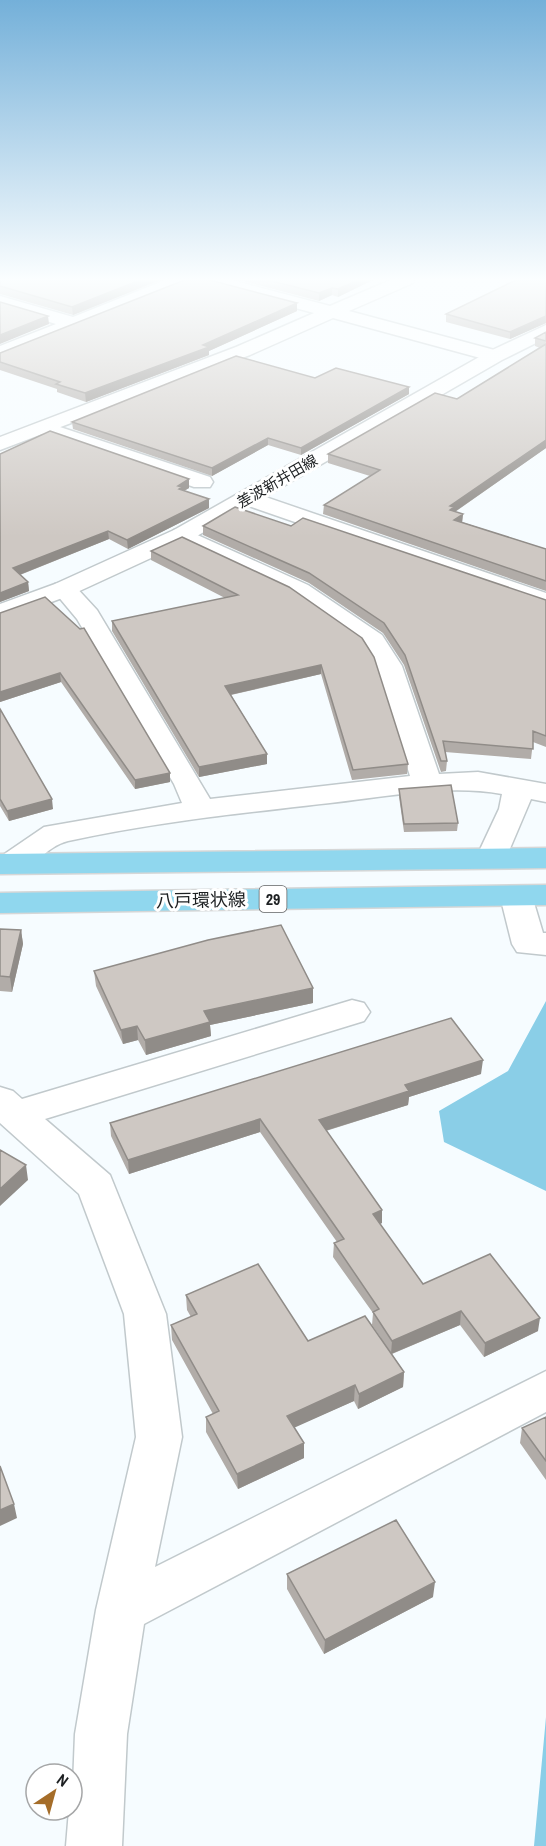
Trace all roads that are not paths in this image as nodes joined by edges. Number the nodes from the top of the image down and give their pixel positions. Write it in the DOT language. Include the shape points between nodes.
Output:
graph roads {
  1 [pos="207,365"];
  2 [pos="481,365"];
  3 [pos="45,428"];
  4 [pos="0,444"];
  5 [pos="202,483"];
  6 [pos="248,498"];
  7 [pos="182,535"];
  8 [pos="64,589"];
  9 [pos="546,601"];
  10 [pos="0,613"];
  11 [pos="427,783"];
  12 [pos="532,790"];
  13 [pos="200,810"];
  14 [pos="492,858"];
  15 [pos="546,858"];
  16 [pos="5,864"];
  17 [pos="531,895"];
  18 [pos="0,903"];
  19 [pos="546,944"];
  20 [pos="351,1012"];
  21 [pos="8,1107"];
  22 [pos="546,1390"];
  23 [pos="121,1610"];
  24 [pos="94,1846"];
  1 -- 3 [label="street"];
  2 -- 6 [label="street, 差波新井田線"];
  3 -- 4 [label="street"];
  3 -- 5 [label="street"];
  6 -- 7 [label="street, 差波新井田線"];
  6 -- 9 [label="street"];
  7 -- 8 [label="street, 差波新井田線"];
  7 -- 11 [label="street" via="299,590 373,641 389,666"];
  8 -- 10 [label="street, 差波新井田線"];
  8 -- 13 [label="street" via="88,615 189,784"];
  11 -- 12 [label="street" via="478,781"];
  11 -- 13 [label="street"];
  12 -- 14 [label="street" via="514,809"];
  13 -- 16 [label="street" via="55,834"];
  14 -- 15 [label="main road, 29"];
  14 -- 16 [label="main road, 29"];
  17 -- 18 [label="main road, 八戸環状線 / 29"];
  17 -- 19 [label="street" via="529,944"];
  20 -- 21 [label="street"];
  21 -- 23 [label="street" via="96,1186 146,1314 159,1437"];
  22 -- 23 [label="street"];
  23 -- 24 [label="street" via="101,1734"];
}
